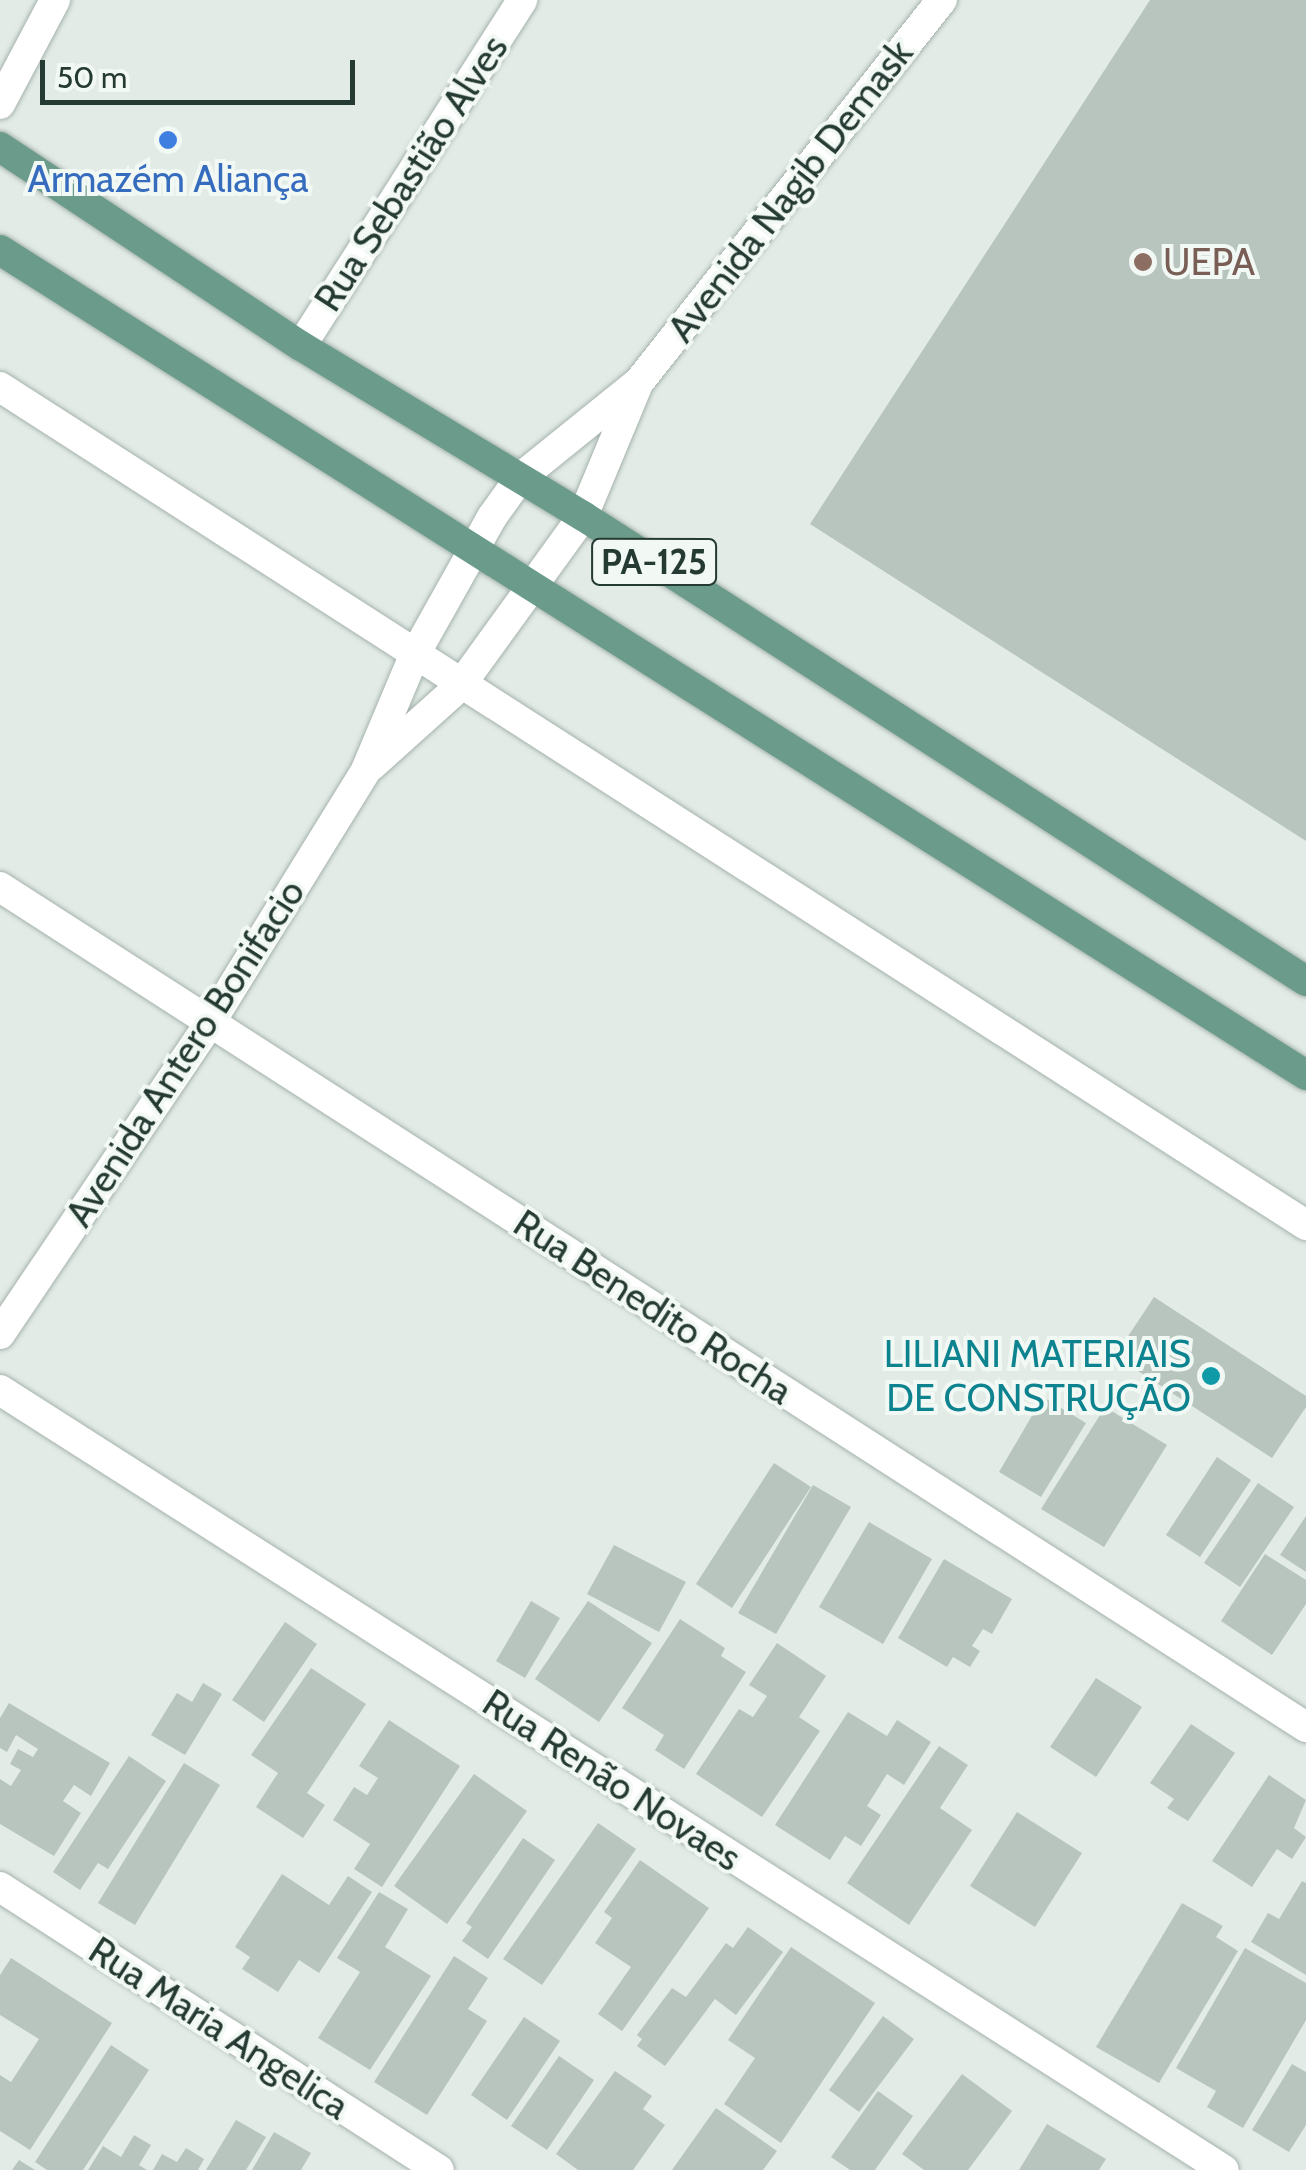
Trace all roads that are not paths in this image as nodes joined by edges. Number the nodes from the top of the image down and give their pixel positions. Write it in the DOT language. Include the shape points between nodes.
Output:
graph roads {
  1 [pos="55,0"];
  2 [pos="522,0"];
  3 [pos="942,0"];
  4 [pos="0,104"];
  5 [pos="0,147"];
  6 [pos="0,250"];
  7 [pos="301,346"];
  8 [pos="638,382"];
  9 [pos="0,386"];
  10 [pos="520,478"];
  11 [pos="583,516"];
  12 [pos="470,549"];
  13 [pos="533,585"];
  14 [pos="414,656"];
  15 [pos="460,686"];
  16 [pos="366,770"];
  17 [pos="0,887"];
  18 [pos="1306,981"];
  19 [pos="210,1023"];
  20 [pos="1306,1075"];
  21 [pos="1306,1225"];
  22 [pos="0,1334"];
  23 [pos="0,1390"];
  24 [pos="1306,1727"];
  25 [pos="0,1887"];
  26 [pos="438,2170"];
  27 [pos="1224,2170"];
  1 -- 4 [label="street"];
  2 -- 7 [label="street, Rua Sebastião Alves"];
  3 -- 8 [label="street, Avenida Nagib Demask"];
  5 -- 7 [label="main road, PA-125 / PA-125"];
  6 -- 12 [label="main road, PA-125"];
  7 -- 10 [label="main road, PA-125 / PA-125"];
  8 -- 10 [label="street, Avenida Nagib Demask"];
  8 -- 11 [label="street, Avenida Nagib Demask"];
  9 -- 14 [label="street"];
  10 -- 11 [label="main road, PA-125 / PA-125"];
  10 -- 12 [label="street, Avenida Nagib Demask"];
  11 -- 13 [label="street, Avenida Nagib Demask"];
  11 -- 18 [label="main road, PA-125 / PA-125"];
  12 -- 13 [label="main road, PA-125"];
  12 -- 14 [label="street, Avenida Antero Bonifacio"];
  13 -- 15 [label="street, Avenida Antero Bonifacio"];
  13 -- 20 [label="main road, PA-125"];
  14 -- 15 [label="street"];
  14 -- 16 [label="street, Avenida Antero Bonifacio"];
  15 -- 16 [label="street, Avenida Antero Bonifacio"];
  15 -- 21 [label="street"];
  16 -- 19 [label="street, Avenida Antero Bonifacio"];
  17 -- 19 [label="street, Rua Benedito Rocha"];
  19 -- 22 [label="street, Avenida Antero Bonifacio"];
  19 -- 24 [label="street, Rua Benedito Rocha"];
  23 -- 27 [label="street, Rua Renão Novaes"];
  25 -- 26 [label="street, Rua Maria Angelica"];
}
